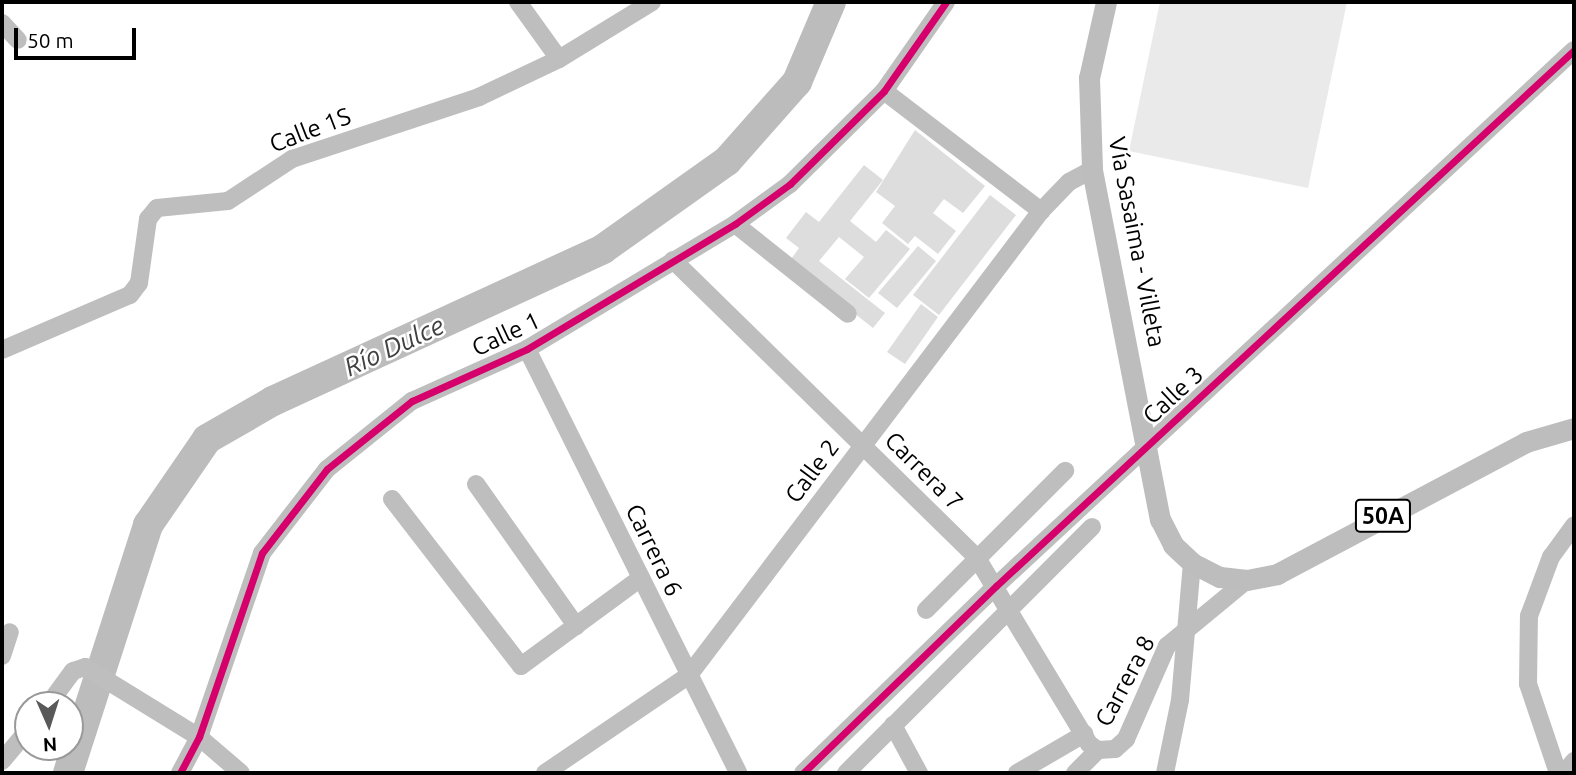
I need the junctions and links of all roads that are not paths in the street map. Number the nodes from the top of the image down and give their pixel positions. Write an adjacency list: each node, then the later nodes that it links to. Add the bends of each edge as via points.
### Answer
1 (518, 2): 8 (street)
2 (652, 2): 8 (street, Calle 1S)
3 (946, 2): 9 (street, Calle 1)
4 (1106, 2): 10 (main road, Vía Sasaima - Villeta / 50A, via 1089,78)
5 (2, 23): 6 (street)
6 (18, 40)
7 (1574, 50): 28 (street, Calle 3)
8 (559, 59): 16 (street, Calle 1S, via 479,97 292,159 228,201 157,208 148,219 139,283 130,295)
9 (884, 91): 11 (street); 12 (street, Calle 1, via 790,184)
10 (1093, 170): 11 (street, Calle 2, via 1069,182); 25 (main road, Vía Sasaima - Villeta / 50A, via 1160,519 1173,545)
11 (1041, 211): 18 (street, Calle 2)
12 (735, 223): 13 (street, Calle 1); 14 (street)
13 (673, 260): 15 (street, Calle 1); 18 (street, Carrera 7)
14 (848, 314)
15 (527, 349): 26 (street, Carrera 6); 39 (street, Calle 1, via 412,401 327,469 291,511 262,554)
16 (2, 350)
17 (1574, 428): 27 (main road, Vía Sasaima - Villeta / 50A, via 1526,442 1277,574)
18 (863, 445): 24 (street, Carrera 7); 35 (street, Calle 2)
19 (1065, 471): 24 (street)
20 (476, 484): 31 (street)
21 (392, 499): 31 (street, via 521,666)
22 (1574, 525): 54 (street, via 1551,557 1529,616 1528,684)
23 (1092, 527): 29 (street)
24 (977, 558): 28 (street, Carrera 7); 30 (street)
25 (1192, 563): 27 (main road, Vía Sasaima - Villeta / 50A, via 1220,577); 33 (street)
26 (641, 578): 31 (street); 35 (street, Carrera 6)
27 (1247, 580): 33 (street)
28 (996, 586): 29 (street, Carrera 7); 48 (street, Calle 3)
29 (1010, 607): 37 (street); 38 (street, Carrera 7)
30 (926, 610)
31 (576, 626)
32 (10, 632): 34 (street)
33 (1185, 633): 41 (street, Carrera 8, via 1158,660 1126,738 1115,749); 53 (street, via 1180,700)
34 (2, 656)
35 (689, 675): 46 (street, Calle 2); 47 (street, Carrera 6)
36 (58, 691): 39 (street, via 73,671 85,667)
37 (893, 725): 49 (street); 50 (street)
38 (1084, 734): 41 (street, Carrera 7); 51 (street)
39 (200, 737): 44 (street, Calle 1); 45 (street)
40 (14, 747): 42 (street)
41 (1098, 750): 52 (street, Carrera 8)
42 (2, 761)
43 (1574, 761): 55 (street)
44 (180, 773)
45 (241, 773)
46 (545, 773)
47 (738, 773)
48 (803, 773)
49 (846, 773)
50 (919, 773)
51 (1017, 773)
52 (1075, 773)
53 (1165, 773)
54 (1558, 773)
55 (1564, 773)

